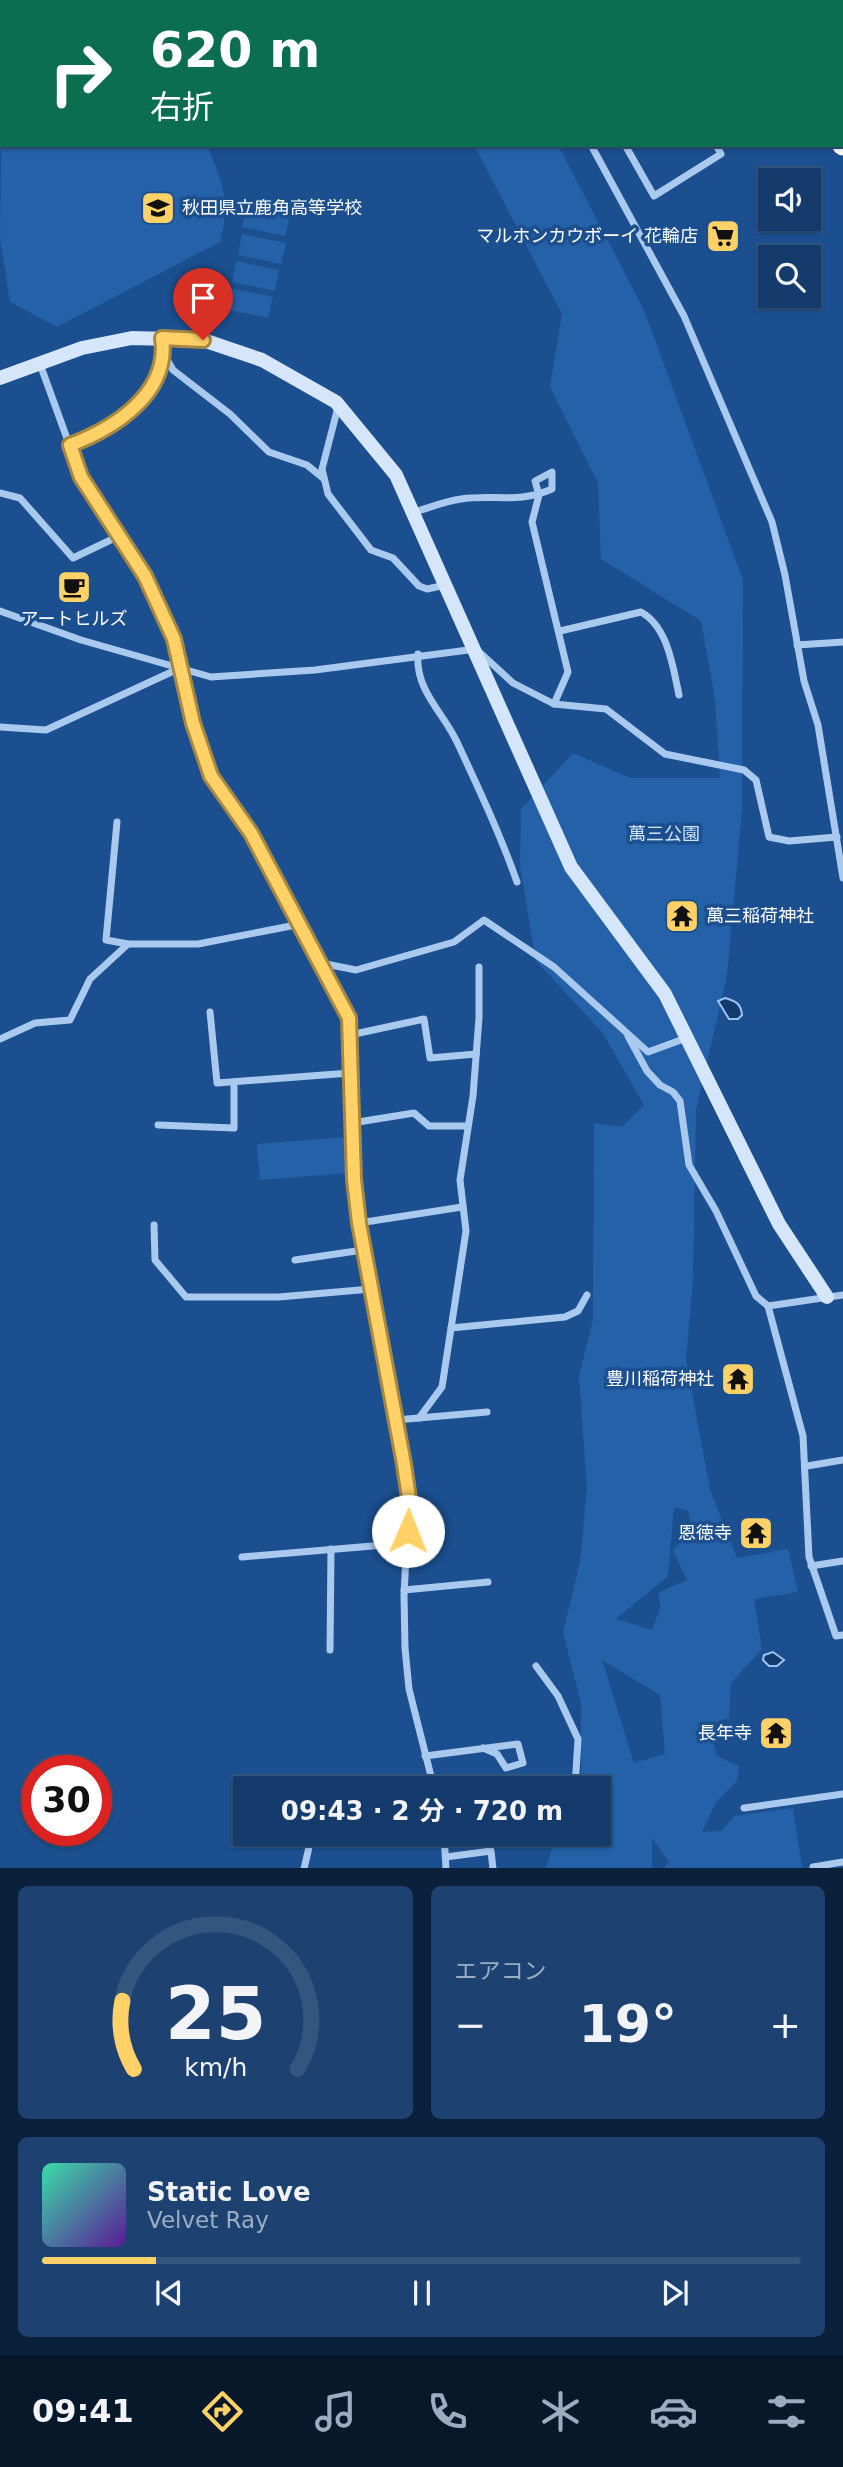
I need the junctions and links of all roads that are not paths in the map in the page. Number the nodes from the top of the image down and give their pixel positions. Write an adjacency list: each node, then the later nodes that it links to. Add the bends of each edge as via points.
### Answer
1 (592, 147): 18 (street, via 684,316 772,523)
2 (626, 147): 3 (street, via 654,196 722,154)
3 (717, 147)
4 (162, 338): 5 (street); 6 (street, via 132,338 82,348); 8 (street, via 203,340 262,360)
5 (164, 356): 9 (street, via 139,404 97,435); 10 (street, via 173,370 230,414 269,452 307,465)
6 (40, 363): 7 (street); 9 (street)
7 (0, 378)
8 (338, 404): 10 (street); 12 (street, via 396,475)
9 (70, 445): 13 (street, via 81,477)
10 (323, 478): 14 (street, via 328,495 371,550 393,558 419,586 427,589)
11 (0, 493): 13 (street, via 20,498 73,558)
12 (414, 512): 14 (street); 16 (street, via 461,499 510,500 539,495 532,522)
13 (119, 536): 21 (street, via 145,576 174,639)
14 (447, 584): 19 (street)
15 (0, 611): 21 (street)
16 (560, 631): 22 (street, via 641,612 653,618 670,655); 23 (street, via 568,672)
17 (843, 642): 18 (street)
18 (797, 645): 25 (street)
19 (476, 649): 20 (street); 23 (street, via 513,684); 37 (street, via 570,867 665,994)
20 (418, 654): 21 (street, via 267,675 211,677); 29 (street, via 426,692 455,737)
21 (179, 669): 24 (street, via 46,730); 30 (street, via 211,776 251,833)
22 (679, 695)
23 (554, 704): 27 (street, via 606,709 665,754 744,771 756,780 769,837 789,841)
24 (0, 727)
25 (839, 821): 27 (street)
26 (117, 822): 31 (street, via 106,940)
27 (837, 837): 28 (street)
28 (843, 878)
29 (517, 882)
30 (301, 924): 31 (street, via 198,944); 32 (street)
31 (128, 944): 38 (street, via 90,979 70,1020 34,1023)
32 (321, 964): 35 (street, via 356,970 454,942 484,920 554,967); 36 (street, via 349,1018)
33 (479, 967): 39 (street)
34 (210, 1012): 41 (street, via 217,1083)
35 (625, 1031): 37 (street, via 648,1052); 54 (street, via 647,1072 680,1101 689,1166 756,1296)
36 (350, 1035): 39 (street, via 424,1019 430,1058); 40 (street)
37 (689, 1037): 53 (street, via 779,1224)
38 (0, 1039)
39 (476, 1054): 44 (street)
40 (350, 1073): 41 (street); 42 (street)
41 (234, 1082): 43 (street, via 234,1128)
42 (352, 1123): 44 (street, via 414,1113 429,1126); 46 (street)
43 (158, 1125)
44 (467, 1126): 45 (street, via 460,1180)
45 (462, 1207): 46 (street); 55 (street, via 466,1231)
46 (359, 1223): 48 (street)
47 (154, 1225): 50 (street, via 155,1260 186,1297 279,1297)
48 (363, 1250): 49 (street); 50 (street)
49 (295, 1260)
50 (371, 1289): 58 (street)
51 (843, 1295): 53 (street)
52 (587, 1296): 55 (street, via 578,1311 565,1317)
53 (827, 1297): 54 (street)
54 (768, 1306): 60 (street)
55 (451, 1328): 57 (street, via 442,1387)
56 (487, 1412): 57 (street)
57 (419, 1418): 58 (street)
58 (396, 1420): 61 (street, via 409,1498)
59 (843, 1460): 60 (street)
60 (807, 1466): 65 (street)
61 (408, 1543): 62 (street); 67 (street)
62 (331, 1549): 63 (street); 69 (street)
63 (242, 1557)
64 (843, 1561): 65 (street)
65 (811, 1566): 68 (street, via 836,1636)
66 (488, 1582): 67 (street)
67 (404, 1590): 72 (street, via 409,1689)
68 (843, 1635)
69 (330, 1650)
70 (536, 1666): 74 (street, via 558,1696 578,1740)
71 (482, 1748): 71 (street, via 517,1744 523,1763 506,1769 497,1754); 72 (street)
72 (425, 1756): 73 (street)
73 (431, 1776)
74 (576, 1776)
75 (843, 1794): 76 (street)
76 (744, 1808)
77 (309, 1846): 82 (street)
78 (445, 1846): 79 (street)
79 (446, 1857): 83 (street); 84 (street, via 491,1851)
80 (843, 1862): 81 (street)
81 (813, 1867)
82 (304, 1868)
83 (446, 1868)
84 (493, 1868)

